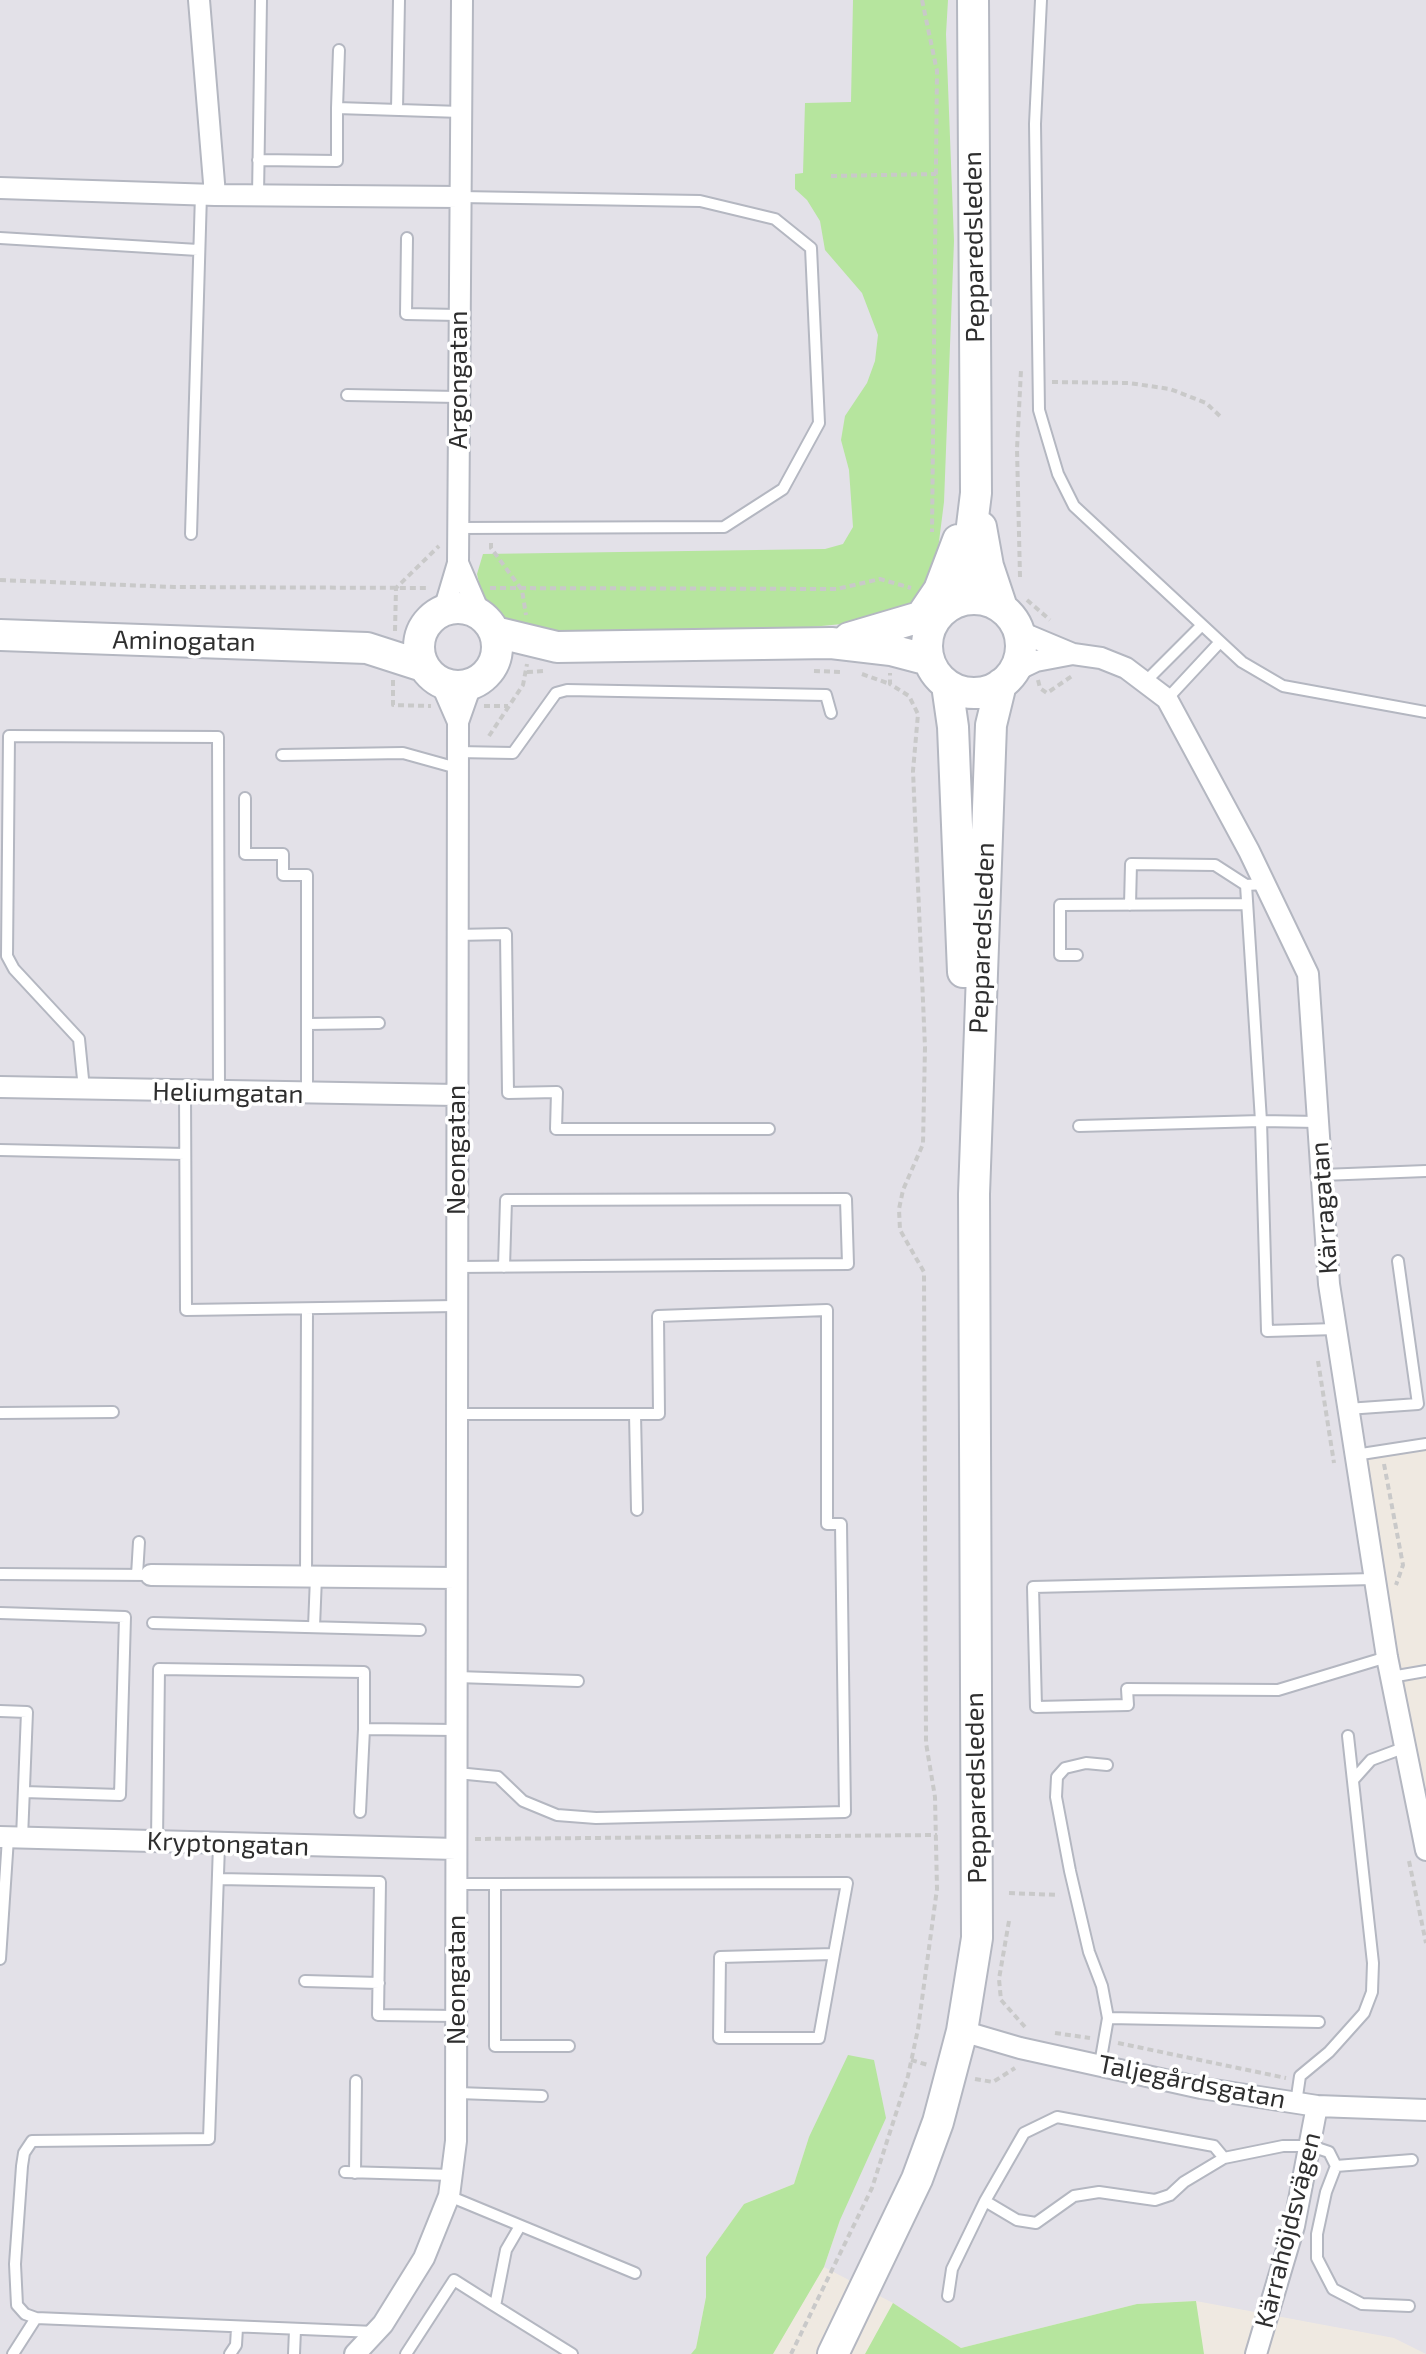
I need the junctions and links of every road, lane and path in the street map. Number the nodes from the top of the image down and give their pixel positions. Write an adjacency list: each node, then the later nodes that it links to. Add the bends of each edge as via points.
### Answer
1 (199, 0): 16 (street)
2 (261, 0): 12 (lane)
3 (399, 0): 10 (lane)
4 (462, 0): 11 (street, Argongatan)
5 (973, 0): 27 (street, Pepparedsleden)
6 (1041, 0): 38 (lane, via 1035,124 1039,410 1058,474 1074,506)
7 (923, 1): 13 (path, via 937,71)
8 (339, 50): 9 (lane)
9 (337, 108): 10 (lane); 12 (lane, via 337,161)
10 (397, 110): 11 (lane)
11 (461, 112): 18 (street, Argongatan)
12 (258, 160): 17 (lane)
13 (936, 174): 14 (path); 30 (path)
14 (831, 176)
15 (0, 188): 16 (street)
16 (208, 195): 17 (street); 21 (lane)
17 (258, 196): 18 (street)
18 (459, 197): 22 (street, Argongatan); 29 (lane, via 700,201 775,219 811,248 819,423 783,489 724,527)
19 (0, 238): 21 (lane)
20 (407, 238): 22 (lane, via 406,314)
21 (198, 250): 31 (lane)
22 (458, 315): 25 (street, Argongatan)
23 (1052, 382): 26 (path, via 1170,389 1206,403)
24 (347, 395): 25 (lane)
25 (458, 397): 28 (street, Argongatan)
26 (1221, 417)
27 (976, 493): 34 (street); 34 (street, Pepparedsleden, via 965,583); 36 (street, Pepparedsleden, via 988,566)
28 (458, 528): 29 (lane); 32 (street, Argongatan)
29 (491, 528): 33 (path, via 491,548)
30 (932, 533)
31 (191, 534)
32 (458, 563): 35 (street, Argongatan); 37 (street, Argongatan)
33 (522, 590)
34 (927, 609): 36 (street, via 980,600); 41 (street); 45 (street)
35 (435, 617): 37 (street, via 456,607); 43 (street, Aminogatan); 48 (street, via 419,644)
36 (1010, 620): 44 (street, Kärragatan); 51 (street, via 1019,659)
37 (487, 623): 42 (street); 50 (street, via 497,657)
38 (1202, 625): 40 (lane); 53 (lane)
39 (0, 635): 43 (street, Aminogatan)
40 (1220, 642): 55 (lane); 56 (lane, via 1283,686)
41 (831, 643): 42 (street); 45 (street); 46 (street)
42 (557, 647): 50 (street)
43 (367, 648): 48 (street, Aminogatan)
44 (1073, 654): 51 (street, Kärragatan, via 1036,661); 53 (street, Kärragatan, via 1101,658)
45 (929, 660): 54 (street)
46 (891, 668): 54 (street); 129 (path, via 890,684 909,696 918,714 913,771 925,1047 923,1144 899,1209 900,1230 924,1272 926,1743)
47 (527, 672): 60 (path)
48 (432, 674): 50 (street); 58 (street, Neongatan)
49 (1073, 676): 52 (path)
50 (482, 677): 58 (street, Neongatan)
51 (1007, 678): 54 (street, via 974,693); 85 (street, Pepparedsleden, via 991,725)
52 (1085, 678)
53 (1146, 681): 55 (street, Kärragatan)
54 (947, 693): 85 (street, Pepparedsleden, via 953,727)
55 (1167, 699): 64 (street, Kärragatan)
56 (1426, 712)
57 (831, 713): 60 (lane, via 826,695 567,690 556,693 513,753)
58 (458, 722): 62 (street, Neongatan)
59 (5, 736): 72 (lane, via 7,956 79,1039); 74 (lane, via 218,737)
60 (479, 752): 62 (lane)
61 (282, 755): 62 (lane, via 403,753)
62 (457, 760): 67 (street, Neongatan)
63 (245, 798): 70 (lane, via 245,854 283,854 283,875 307,875)
64 (1256, 884): 65 (lane); 66 (lane, via 1215,865 1131,864); 78 (street, Kärragatan, via 1308,974)
65 (1247, 904): 66 (lane); 77 (lane)
66 (1130, 905): 68 (lane, via 1060,905 1060,955)
67 (456, 935): 76 (street, Neongatan); 80 (lane, via 506,934 508,1093 557,1092 556,1129)
68 (1077, 955)
69 (379, 1023): 70 (lane)
70 (307, 1024): 75 (lane)
71 (0, 1087): 72 (street, Heliumgatan)
72 (84, 1090): 73 (street, Heliumgatan)
73 (185, 1092): 74 (street, Heliumgatan); 82 (lane)
74 (219, 1093): 75 (street, Heliumgatan)
75 (307, 1094): 76 (street, Heliumgatan)
76 (456, 1095): 87 (street, Neongatan)
77 (1261, 1121): 78 (lane); 79 (lane); 92 (lane, via 1267,1331)
78 (1318, 1122): 84 (street, Kärragatan)
79 (1079, 1126)
80 (769, 1129)
81 (0, 1150): 82 (lane)
82 (185, 1154): 90 (lane, via 186,1310)
83 (1426, 1171): 84 (lane)
84 (1322, 1175): 91 (street, Kärragatan)
85 (974, 1194): 150 (street, Pepparedsleden, via 977,1938)
86 (1398, 1261): 93 (lane)
87 (456, 1267): 88 (lane); 89 (street, Neongatan)
88 (504, 1267): 88 (lane, via 848,1264 846,1199 506,1200)
89 (456, 1306): 90 (lane); 97 (street, Neongatan)
90 (307, 1309): 107 (lane)
91 (1336, 1329): 92 (lane); 94 (street, Kärragatan)
92 (1314, 1330): 102 (path)
93 (1422, 1404): 94 (lane)
94 (1347, 1409): 101 (street, Kärragatan)
95 (113, 1412): 96 (lane)
96 (0, 1413)
97 (455, 1414): 98 (lane); 108 (street, Neongatan)
98 (635, 1414): 103 (lane); 125 (lane, via 659,1414 658,1316 827,1310 827,1524 841,1524 845,1812 557,1815 523,1801 498,1777)
99 (1426, 1444): 100 (lane)
100 (1381, 1451): 101 (lane); 110 (path, via 1403,1565)
101 (1355, 1455): 109 (street, Kärragatan)
102 (1337, 1476)
103 (637, 1510)
104 (139, 1542): 106 (lane)
105 (0, 1574): 106 (lane)
106 (144, 1575): 107 (street)
107 (311, 1577): 108 (street); 113 (lane)
108 (456, 1578): 117 (street, Neongatan)
109 (1374, 1579): 115 (street, Kärragatan); 115 (lane, via 1033,1587 1036,1707 1128,1705 1127,1689 1278,1690)
110 (1397, 1596)
111 (0, 1613): 127 (lane, via 125,1617 120,1795)
112 (153, 1623): 113 (lane)
113 (314, 1627): 114 (lane)
114 (420, 1630)
115 (1389, 1667): 116 (lane); 123 (street, Kärragatan)
116 (1426, 1671)
117 (457, 1677): 118 (lane); 121 (street, Neongatan)
118 (578, 1681)
119 (0, 1711): 127 (lane, via 27,1712)
120 (364, 1729): 121 (lane); 128 (lane); 131 (lane, via 364,1672 159,1669)
121 (456, 1730): 125 (street, Neongatan)
122 (1348, 1736): 126 (lane)
123 (1406, 1747): 126 (lane, via 1371,1760); 134 (street, Kärragatan)
124 (1107, 1765): 139 (lane, via 1065,1768 1057,1777 1056,1797)
125 (457, 1773): 132 (street, Neongatan)
126 (1354, 1779): 156 (lane, via 1372,1992 1364,2013 1300,2076)
127 (24, 1792): 130 (lane)
128 (360, 1812)
129 (937, 1835): 132 (path); 180 (path, via 937,1889 908,2076 872,2188)
130 (10, 1838): 131 (street, Kryptongatan); 143 (lane)
131 (157, 1842): 133 (street, Kryptongatan)
132 (456, 1844): 133 (street, Kryptongatan); 136 (street, Neongatan)
133 (219, 1845): 135 (lane)
134 (1416, 1849): 141 (path)
135 (218, 1879): 145 (lane, via 380,1882); 170 (lane, via 209,2139 32,2141 22,2166 15,2264 17,2305)
136 (456, 1884): 137 (lane); 146 (street, Neongatan)
137 (495, 1884): 142 (lane, via 847,1883); 151 (lane, via 495,2046)
138 (1009, 1893): 139 (path)
139 (1076, 1895): 147 (lane)
140 (1009, 1921): 149 (path, via 999,1979 1001,2000)
141 (1426, 1943)
142 (834, 1954): 142 (lane, via 819,2038 719,2038 720,1957)
143 (0, 1959)
144 (305, 1981): 145 (lane)
145 (379, 1983): 146 (lane, via 378,2015)
146 (456, 2016): 154 (street, Neongatan)
147 (1108, 2018): 148 (lane); 152 (lane)
148 (1319, 2022)
149 (1025, 2027)
150 (962, 2031): 152 (street, Taljegårdsgatan); 181 (street, Pepparedsleden, via 917,2179)
151 (569, 2046)
152 (1100, 2064): 156 (street, Taljegårdsgatan, via 1201,2088)
153 (356, 2081): 162 (lane, via 350,2173)
154 (458, 2093): 155 (lane); 162 (street, Neongatan)
155 (542, 2096)
156 (1306, 2104): 157 (street, Taljegårdsgatan); 158 (street, Kärrahöjdsvägen)
157 (1426, 2110)
158 (1311, 2146): 159 (lane); 161 (lane, via 1329,2152); 182 (street, Kärrahöjdsvägen, via 1294,2226)
159 (1224, 2158): 164 (lane, via 1170,2195 1155,2200 1099,2192 1074,2196 1036,2223 1017,2220); 164 (lane, via 1214,2146 1057,2117 1024,2133)
160 (1412, 2160): 161 (lane)
161 (1336, 2166): 169 (lane, via 1317,2234 1322,2270 1333,2289 1362,2304)
162 (452, 2175): 163 (street, Neongatan)
163 (449, 2196): 165 (lane); 173 (street, Neongatan, via 424,2258)
164 (985, 2201): 167 (lane, via 952,2269)
165 (520, 2226): 166 (lane); 168 (lane, via 506,2250)
166 (635, 2273)
167 (948, 2296)
168 (495, 2306): 178 (lane, via 454,2280); 179 (lane)
169 (1409, 2306)
170 (36, 2318): 171 (lane); 174 (lane)
171 (237, 2328): 172 (lane); 175 (lane)
172 (295, 2330): 173 (lane); 176 (lane)
173 (377, 2332): 177 (street, Neongatan)
174 (13, 2354)
175 (230, 2354)
176 (294, 2354)
177 (355, 2354)
178 (406, 2354)
179 (572, 2354)
180 (791, 2354)
181 (833, 2354)
182 (1256, 2354)

